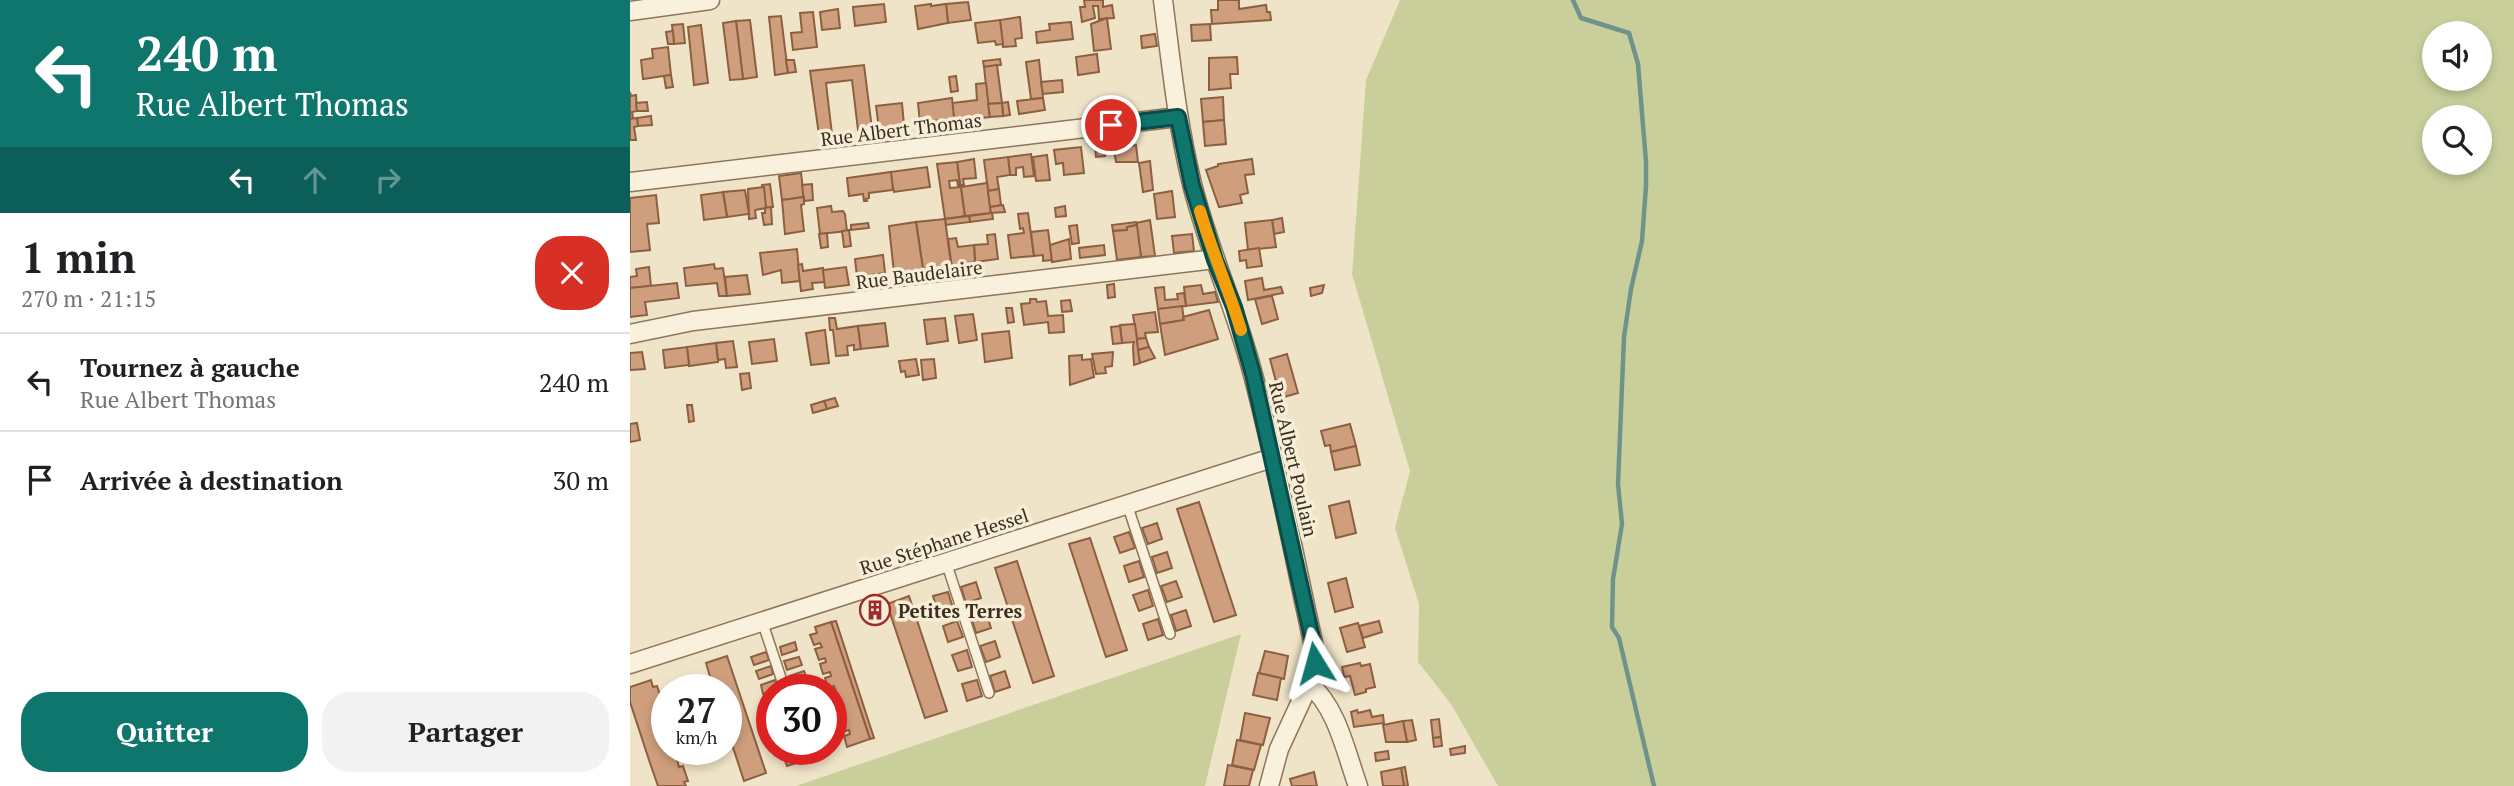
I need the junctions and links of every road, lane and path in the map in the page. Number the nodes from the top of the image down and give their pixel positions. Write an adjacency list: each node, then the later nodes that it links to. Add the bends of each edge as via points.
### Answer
1 (710, 0): 3 (street)
2 (1163, 0): 4 (street, Rue Albert Poulain)
3 (630, 11)
4 (1178, 117): 5 (street, Rue Albert Thomas); 6 (street, Rue Albert Poulain)
5 (630, 182)
6 (1215, 260): 7 (street, Rue Baudelaire, via 693,321); 8 (street, Rue Albert Poulain, via 1234,307)
7 (630, 334)
8 (1272, 458): 9 (street, Rue Stéphane Hessel); 15 (street, Rue Albert Poulain, via 1313,642 1315,663)
9 (1126, 504): 10 (street, Rue Stéphane Hessel); 12 (lane)
10 (946, 562): 11 (street, Rue Stéphane Hessel); 16 (lane)
11 (762, 621): 13 (street, Rue Stéphane Hessel); 14 (lane)
12 (1170, 634)
13 (630, 664)
14 (780, 674)
15 (1309, 684): 17 (street, Rue Albert Poulain, via 1279,749); 18 (street, via 1321,694)
16 (989, 693)
17 (1269, 786)
18 (1358, 786)

